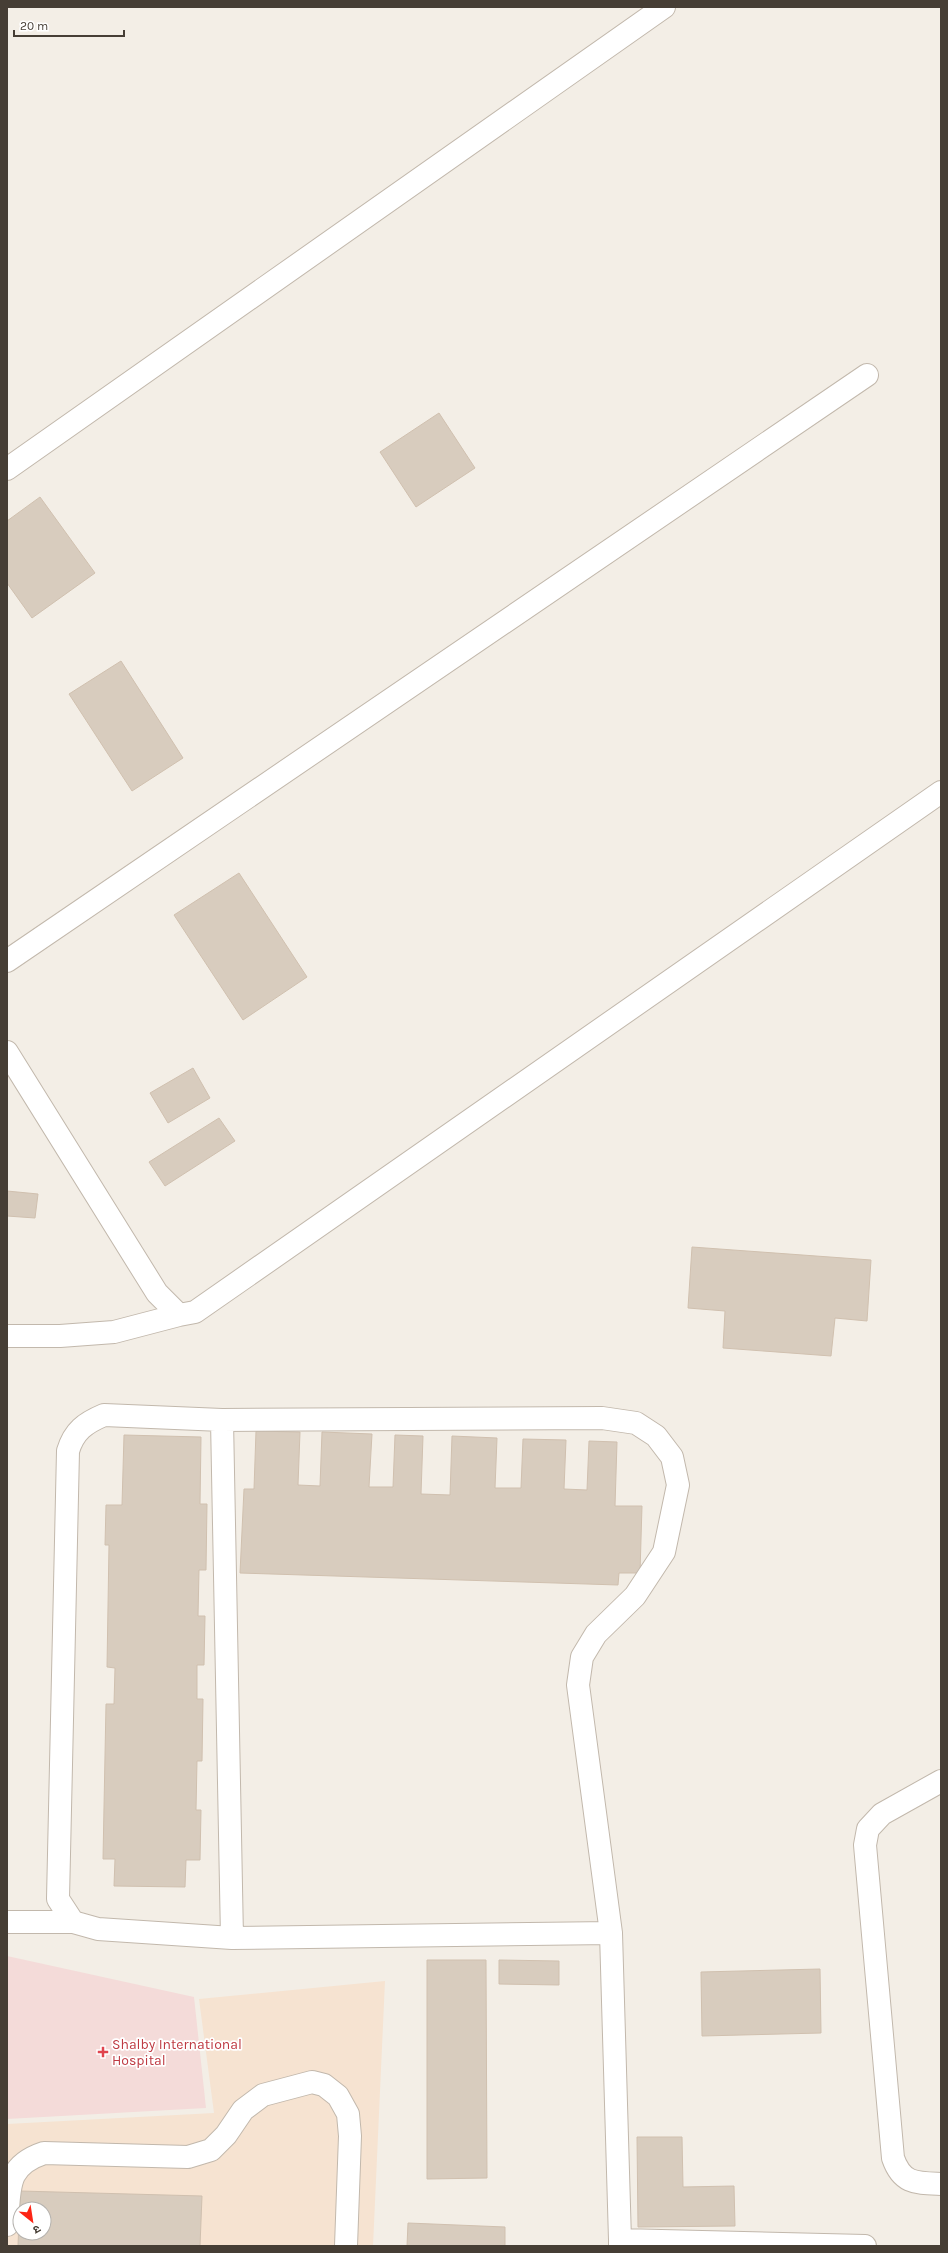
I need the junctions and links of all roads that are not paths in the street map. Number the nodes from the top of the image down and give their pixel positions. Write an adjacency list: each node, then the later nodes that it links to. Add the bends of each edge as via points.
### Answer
1 (664, 7): 3 (street)
2 (867, 375): 5 (street)
3 (7, 469)
4 (941, 792): 7 (street, via 215,1300 195,1312)
5 (7, 961)
6 (7, 1052): 7 (street, via 157,1293)
7 (179, 1315): 8 (street, via 114,1332)
8 (7, 1336)
9 (222, 1420): 12 (street, via 104,1415 87,1422 72,1437 68,1451 58,1899); 13 (street, via 602,1418 636,1423 656,1436 672,1457 678,1485 664,1552 635,1596 596,1634 582,1657 578,1684); 14 (street)
10 (941, 1781): 15 (street, via 882,1814 868,1829 865,1845 893,2158 898,2172 909,2180)
11 (7, 1922): 12 (street)
12 (73, 1922): 14 (street, via 98,1929)
13 (611, 1933): 14 (street); 17 (street)
14 (232, 1938)
15 (941, 2184)
16 (7, 2225): 18 (street, via 11,2183 15,2172 27,2158 44,2153 188,2158 211,2150 226,2135 243,2110 263,2095 312,2082 324,2085 338,2096 348,2114 350,2136)
17 (620, 2243): 19 (street)
18 (346, 2246)
19 (865, 2246)

